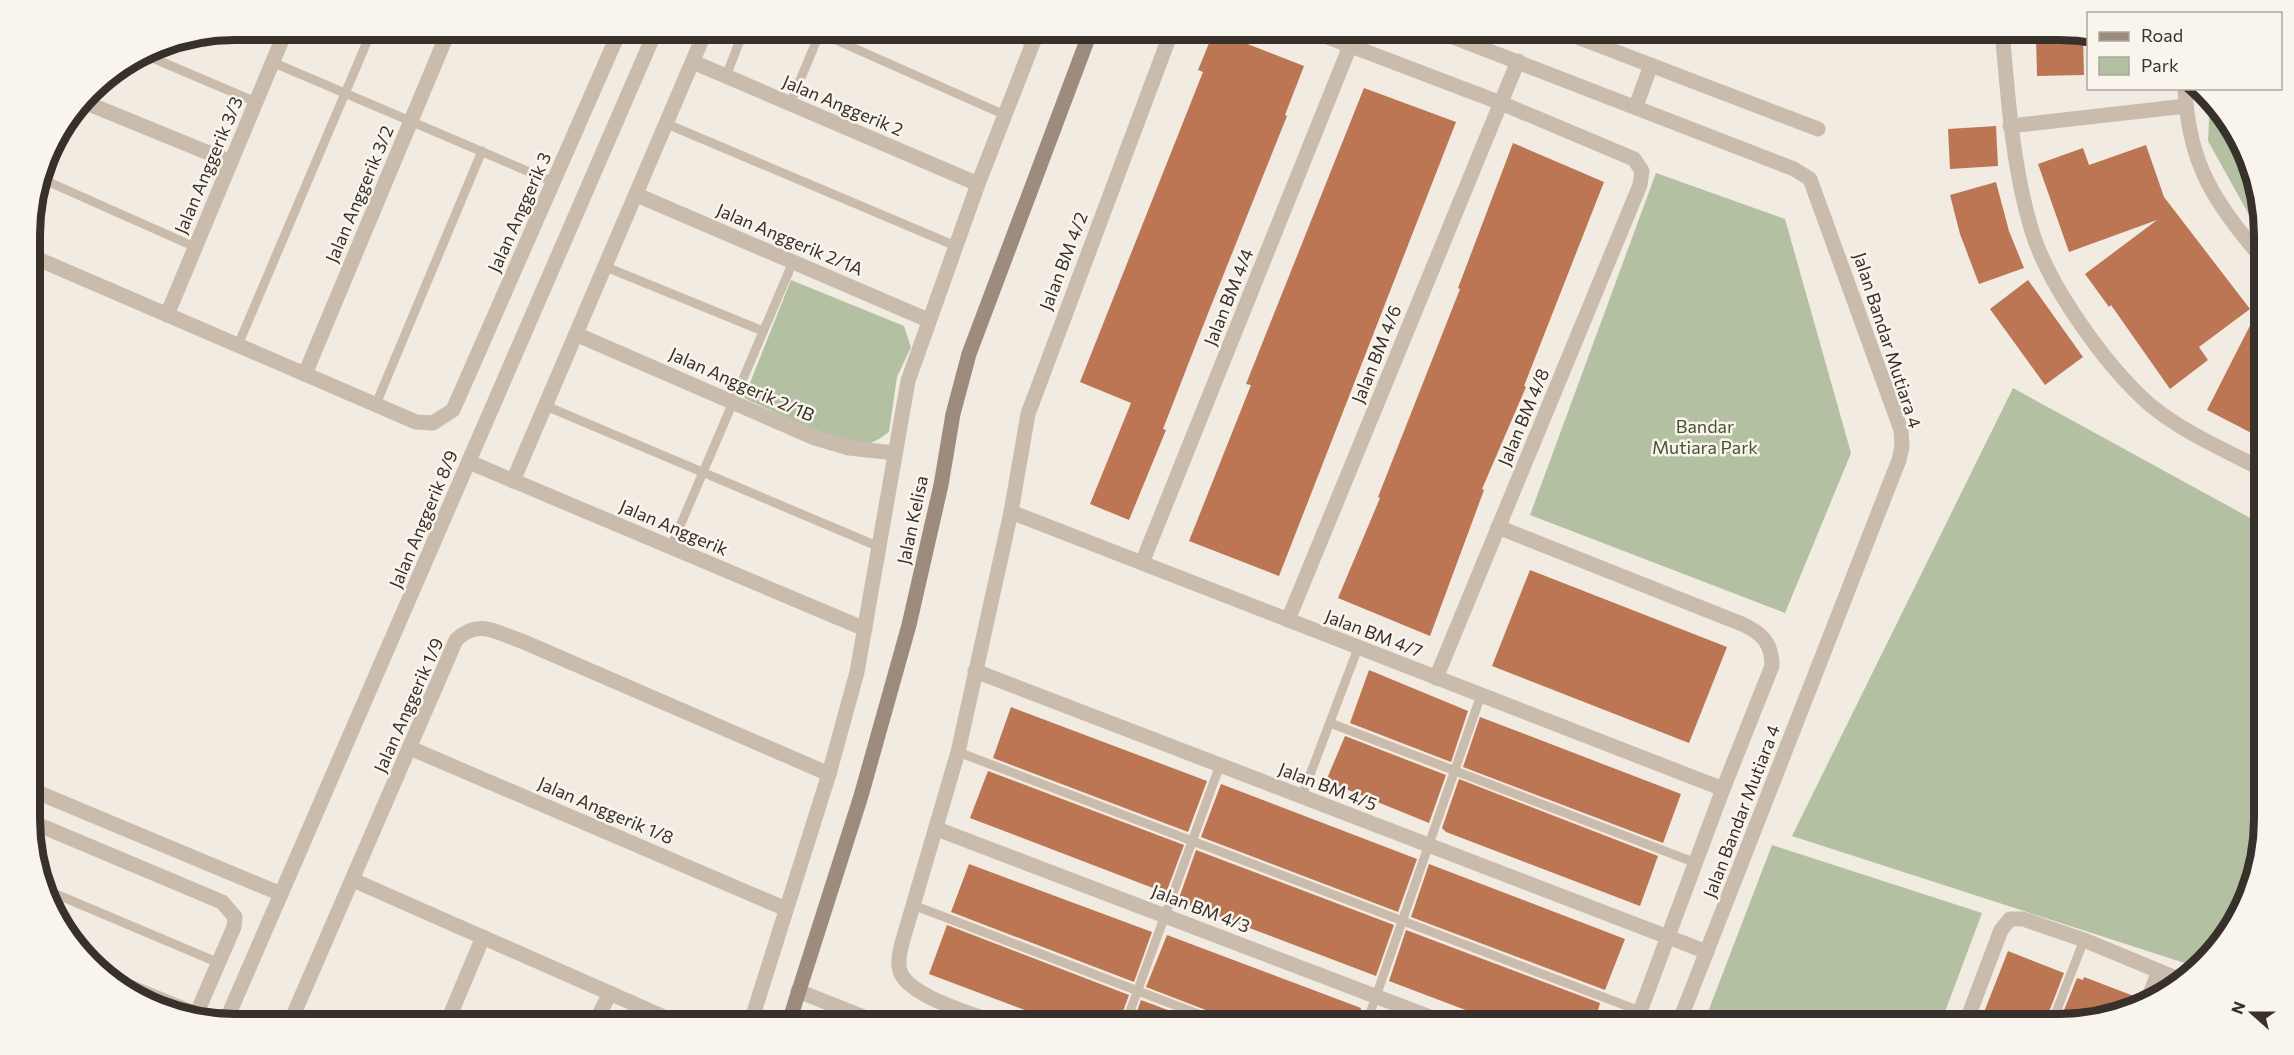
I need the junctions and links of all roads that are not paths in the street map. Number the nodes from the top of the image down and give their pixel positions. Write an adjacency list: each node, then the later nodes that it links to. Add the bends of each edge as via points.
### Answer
1 (280, 40): 19 (street, Jalan Anggerik 3/3)
2 (368, 40): 25 (lane)
3 (445, 40): 33 (street, Jalan Anggerik 3/2)
4 (616, 40): 40 (street, Jalan Anggerik 3)
5 (652, 40): 59 (street, Jalan Anggerik 8/9)
6 (702, 40): 20 (street)
7 (740, 40): 23 (lane)
8 (817, 40): 28 (lane)
9 (838, 40): 32 (lane)
10 (1034, 40): 32 (street)
11 (1087, 40): 103 (main road, Jalan Kelisa, via 969,354 952,414 909,625 861,796)
12 (1168, 40): 63 (street, Jalan BM 4/2, via 1041,374 1023,432)
13 (1335, 40): 17 (street)
14 (1461, 40): 21 (street, Jalan Bandar Mutiara 4)
15 (1585, 40): 22 (street)
16 (2003, 40): 35 (street)
17 (1350, 46): 27 (street); 67 (street, Jalan BM 4/4)
18 (154, 59): 26 (lane)
19 (272, 62): 25 (lane); 26 (street, Jalan Anggerik 3/3)
20 (693, 62): 23 (street, Jalan Anggerik 2); 34 (street)
21 (1518, 62): 27 (street, Jalan BM 4/6); 30 (street, Jalan Bandar Mutiara 4)
22 (1651, 65): 30 (street); 36 (street)
23 (726, 76): 28 (street, Jalan Anggerik 2)
24 (2185, 90): 31 (street)
25 (345, 93): 33 (lane); 53 (lane)
26 (256, 102): 38 (street, Jalan Anggerik 3/3)
27 (1501, 103): 64 (street, Jalan BM 4/8, via 1634,159 1642,171 1640,185); 68 (street, Jalan BM 4/6)
28 (790, 104): 41 (street, Jalan Anggerik 2)
29 (91, 105): 38 (street)
30 (1636, 106): 98 (street, Jalan Bandar Mutiara 4, via 1794,169 1810,179 1900,430 1902,447)
31 (2186, 106): 35 (street); 45 (street, via 2197,160 2214,198)
32 (1005, 115): 41 (street)
33 (411, 121): 37 (lane); 54 (street, Jalan Anggerik 3/2)
34 (667, 124): 42 (street); 44 (lane)
35 (2010, 126): 60 (street, via 2039,253 2081,324 2149,404 2183,428)
36 (1818, 129)
37 (482, 152): 40 (lane); 56 (lane)
38 (231, 162): 43 (street, Jalan Anggerik 3/3)
39 (48, 182): 43 (lane)
40 (553, 182): 56 (street, Jalan Anggerik 3, via 453,410 439,421 427,424)
41 (978, 184): 44 (street)
42 (637, 195): 47 (street, Jalan Anggerik 2/1A); 48 (street)
43 (195, 247): 49 (street, Jalan Anggerik 3/3)
44 (958, 247): 50 (street)
45 (2254, 248)
46 (41, 260): 49 (street)
47 (793, 262): 50 (street, Jalan Anggerik 2/1A); 51 (lane)
48 (606, 267): 51 (lane); 52 (street)
49 (167, 315): 53 (street)
50 (928, 320): 58 (street, via 908,381)
51 (764, 331): 55 (lane)
52 (578, 334): 55 (street, Jalan Anggerik 2/1B); 57 (street)
53 (238, 345): 54 (street)
54 (305, 374): 56 (street)
55 (734, 401): 58 (street, Jalan Anggerik 2/1B, via 814,438 849,448); 61 (lane)
56 (376, 404)
57 (546, 406): 61 (lane); 62 (street)
58 (895, 453): 65 (street)
59 (469, 462): 62 (street, Jalan Anggerik); 90 (street, Jalan Anggerik 8/9)
60 (2254, 465)
61 (704, 473): 65 (lane); 66 (lane)
62 (513, 481): 66 (street, Jalan Anggerik)
63 (1011, 512): 67 (street, Jalan BM 4/7); 71 (street, Jalan BM 4/2)
64 (1498, 527): 72 (street, Jalan BM 4/8); 80 (street, via 1742,624 1767,641 1772,666)
65 (878, 546): 69 (street)
66 (671, 547): 69 (street, Jalan Anggerik)
67 (1142, 563): 68 (street, Jalan BM 4/7)
68 (1288, 620): 70 (street, Jalan BM 4/7)
69 (865, 629): 79 (street)
70 (1358, 648): 72 (street, Jalan BM 4/7); 74 (lane)
71 (975, 671): 76 (street, Jalan BM 4/2); 77 (street, Jalan BM 4/5)
72 (1436, 678): 73 (street, Jalan BM 4/7)
73 (1481, 695): 78 (lane); 80 (street, Jalan BM 4/7)
74 (1330, 723): 78 (lane); 82 (lane)
75 (410, 748): 79 (street, Jalan Anggerik 1/9, via 456,640 466,631 483,628 524,642); 88 (street, Jalan Anggerik 1/9); 92 (street, Jalan Anggerik 1/8)
76 (958, 752): 84 (street, Jalan BM 4/2); 85 (lane)
77 (1220, 765): 82 (street, Jalan BM 4/5); 85 (lane)
78 (1455, 770): 86 (lane); 87 (lane)
79 (829, 774): 92 (street)
80 (1723, 789): 87 (street)
81 (40, 793): 90 (street)
82 (1302, 796): 86 (street, Jalan BM 4/5)
83 (40, 826): 99 (street, via 222,902 235,916)
84 (937, 829): 91 (street, Jalan BM 4/2); 93 (street, Jalan BM 4/3)
85 (1192, 842): 93 (lane); 94 (lane)
86 (1429, 845): 94 (lane); 95 (street, Jalan BM 4/5)
87 (1696, 862): 95 (street)
88 (353, 880): 96 (street); 109 (street, Jalan Anggerik 1/9)
89 (55, 894): 99 (lane)
90 (281, 894): 108 (street, Jalan Anggerik 8/9)
91 (913, 905): 102 (lane); 116 (street, Jalan BM 4/2, via 902,943 900,972 907,984 926,996)
92 (786, 909): 113 (street)
93 (1166, 915): 102 (lane); 106 (street, Jalan BM 4/3)
94 (1402, 922): 106 (lane); 121 (lane)
95 (1668, 937): 98 (street, Jalan BM 4/5); 122 (street)
96 (483, 938): 105 (street); 110 (street)
97 (2084, 940): 100 (street); 124 (street, via 2023,919 2010,919 2001,930); 125 (lane)
98 (1707, 952): 123 (street, Jalan Bandar Mutiara 4)
99 (219, 963): 107 (street)
100 (2159, 971): 101 (street); 104 (street)
101 (2173, 977)
102 (1138, 990): 117 (lane); 118 (lane)
103 (798, 991): 114 (main road, Jalan Kelisa); 115 (street)
104 (2151, 991)
105 (610, 993): 111 (street); 112 (street)
106 (1376, 996): 119 (lane); 120 (street, Jalan BM 4/3)
107 (198, 1011)
108 (229, 1014)
109 (294, 1014)
110 (451, 1014)
111 (600, 1014)
112 (657, 1014)
113 (753, 1014)
114 (791, 1014)
115 (856, 1014)
116 (973, 1014)
117 (1129, 1014)
118 (1199, 1014)
119 (1370, 1014)
120 (1422, 1014)
121 (1628, 1014)
122 (1639, 1014)
123 (1682, 1014)
124 (1969, 1014)
125 (2055, 1014)

